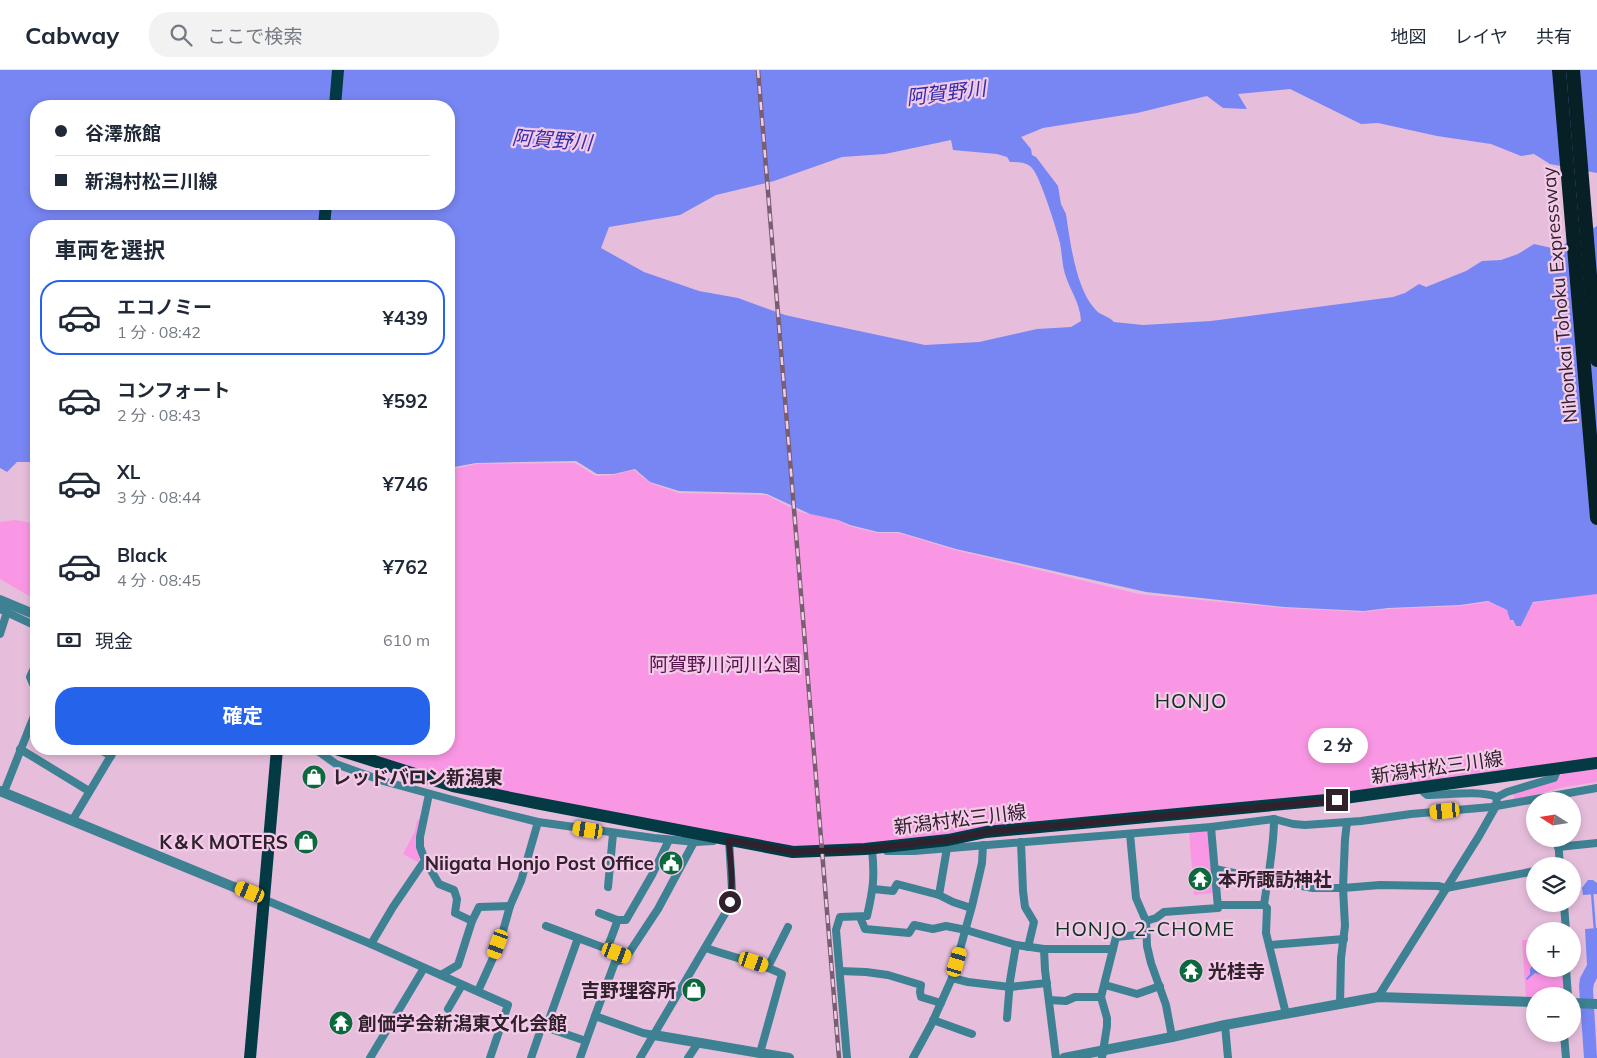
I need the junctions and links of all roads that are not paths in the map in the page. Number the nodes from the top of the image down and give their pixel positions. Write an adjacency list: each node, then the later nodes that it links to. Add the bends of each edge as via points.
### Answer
1 (338, 70): 4 (main road)
2 (1559, 70): 6 (highway, Nihonkai Tohoku Expressway)
3 (1572, 70): 5 (highway, Nihonkai Tohoku Expressway)
4 (336, 100)
5 (1597, 360)
6 (1597, 518)
7 (0, 600): 9 (street)
8 (4, 611): 10 (street); 11 (street)
9 (30, 612)
10 (30, 623)
11 (0, 634)
12 (30, 725): 13 (street)
13 (20, 749): 22 (street); 23 (street)
14 (111, 755): 23 (street)
15 (276, 755): 54 (main road)
16 (323, 755): 25 (street, via 336,764)
17 (355, 755): 37 (main road, 新潟村松三川線, via 453,786)
18 (1597, 763): 19 (main road, 新潟村松三川線)
19 (1558, 769): 20 (main road, 新潟村松三川線); 26 (street, via 1554,778)
20 (1419, 788): 26 (street, via 1427,795); 44 (main road, 新潟村松三川線, via 1337,800 986,832)
21 (1597, 788): 24 (street)
22 (2, 791): 30 (street)
23 (89, 791): 30 (street)
24 (1581, 792)
25 (429, 794): 31 (street); 45 (street, via 420,837)
26 (1497, 797): 28 (street)
27 (1526, 802): 28 (street)
28 (1496, 806): 32 (street); 51 (street)
29 (1274, 819): 32 (street, via 1305,825); 33 (street); 48 (street)
30 (72, 821): 54 (street)
31 (538, 822): 34 (street); 57 (street, via 521,881)
32 (1347, 822): 50 (street)
33 (1211, 827): 35 (street); 46 (street)
34 (613, 834): 36 (street); 49 (street)
35 (1130, 834): 39 (street); 63 (street, via 1136,898)
36 (669, 840): 38 (street); 61 (street, via 626,920)
37 (729, 840): 38 (street); 44 (main road, 新潟村松三川線, via 794,852); 74 (street, via 730,902)
38 (694, 842): 78 (street, via 658,909)
39 (1021, 842): 42 (street); 73 (street, via 1025,907 1034,922)
40 (1581, 843): 41 (street)
41 (1597, 843)
42 (983, 845): 43 (street); 58 (street)
43 (947, 848): 44 (street, via 898,852); 53 (street)
44 (869, 850): 52 (street, via 875,872)
45 (424, 860): 62 (street, via 439,884 454,890 457,898 455,913); 70 (street)
46 (1215, 869): 48 (street); 55 (street)
47 (1526, 874): 51 (street)
48 (1267, 880): 50 (street, via 1313,888); 56 (street)
49 (608, 887)
50 (1343, 888): 51 (street, via 1380,885); 69 (street)
51 (1446, 888): 91 (street)
52 (873, 889): 53 (street, via 892,891 897,884); 60 (street, via 867,916)
53 (939, 895): 58 (street)
54 (263, 899): 70 (street); 113 (main road)
55 (1218, 905): 56 (street); 63 (street, via 1218,908 1164,912)
56 (1264, 905): 72 (street, via 1267,908)
57 (510, 906): 62 (street, via 479,908); 89 (street)
58 (971, 908): 66 (street)
59 (599, 913): 61 (street)
60 (860, 917): 66 (street, via 864,928 892,933 909,933 914,925); 81 (street, via 840,917 836,930)
61 (617, 920): 75 (street)
62 (472, 921): 82 (street, via 458,965)
63 (1146, 921): 67 (street)
64 (546, 926): 68 (street)
65 (788, 927): 79 (street)
66 (966, 930): 71 (street); 83 (street)
67 (1146, 934): 77 (street, via 1116,937); 87 (street, via 1151,963)
68 (578, 938): 75 (street); 104 (street)
69 (1344, 939): 72 (street); 96 (street, via 1340,958)
70 (371, 944): 80 (street)
71 (1016, 945): 73 (street); 88 (street)
72 (1269, 945): 99 (street)
73 (1028, 947): 76 (street)
74 (706, 948): 79 (street); 106 (street)
75 (607, 949): 78 (street)
76 (1044, 949): 77 (street); 84 (street)
77 (1114, 949): 86 (street)
78 (626, 956): 100 (street, via 615,962)
79 (768, 967): 112 (street, via 782,974)
80 (424, 968): 82 (street); 114 (street)
81 (840, 972): 94 (street, via 888,975 921,985 922,997); 121 (street)
82 (441, 975): 85 (street)
83 (952, 978): 88 (street); 94 (street)
84 (1047, 983): 88 (street); 92 (street)
85 (462, 984): 89 (street); 98 (street)
86 (1105, 984): 87 (street, via 1137,994); 90 (street)
87 (1160, 986): 107 (street)
88 (1010, 987): 101 (street)
89 (478, 991): 115 (street, via 508,1005)
90 (1101, 997): 92 (street); 111 (street, via 1107,1018)
91 (1378, 997): 93 (street); 96 (street)
92 (1048, 1000): 123 (street)
93 (1526, 1002)
94 (941, 1003): 102 (street)
95 (1581, 1003): 97 (street)
96 (1340, 1004): 99 (street)
97 (1597, 1004)
98 (448, 1009)
99 (1286, 1014): 103 (street)
100 (595, 1016): 106 (street); 108 (street)
101 (1007, 1018)
102 (933, 1020): 105 (street); 122 (street)
103 (1225, 1025): 107 (street); 125 (street)
104 (546, 1028): 108 (street); 116 (street, via 542,1026)
105 (972, 1034)
106 (654, 1035): 110 (street); 118 (street)
107 (1172, 1037): 111 (street)
108 (586, 1041): 117 (street)
109 (1565, 1042): 126 (street)
110 (698, 1043): 112 (street); 119 (street)
111 (1104, 1054): 124 (street)
112 (757, 1055): 120 (street)
113 (251, 1057)
114 (370, 1058)
115 (490, 1058)
116 (531, 1058)
117 (580, 1058)
118 (640, 1058)
119 (688, 1058)
120 (789, 1058)
121 (847, 1058)
122 (913, 1058)
123 (1056, 1058)
124 (1064, 1058)
125 (1228, 1058)
126 (1566, 1058)

